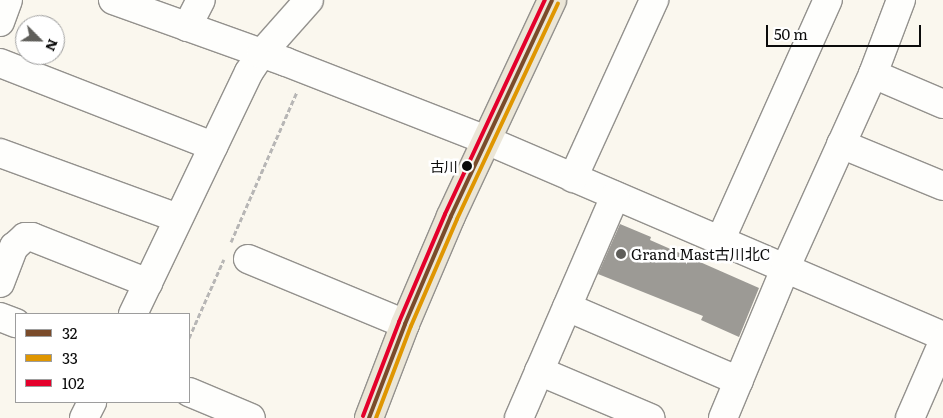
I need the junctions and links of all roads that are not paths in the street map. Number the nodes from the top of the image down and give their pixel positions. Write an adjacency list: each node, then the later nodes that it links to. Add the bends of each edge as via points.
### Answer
1 (8, 0): 9 (street)
2 (113, 0): 10 (street)
3 (201, 0): 10 (street)
4 (309, 0): 11 (street)
5 (552, 0): 15 (main road)
6 (654, 0): 19 (street)
7 (828, 0): 23 (street)
8 (901, 0): 13 (street)
9 (0, 22)
10 (187, 27): 11 (street)
11 (261, 54): 15 (street); 17 (street)
12 (0, 63): 17 (street)
13 (873, 74): 14 (street); 16 (street)
14 (943, 104)
15 (486, 140): 19 (street); 32 (main road)
16 (841, 144): 20 (street); 25 (street)
17 (212, 146): 22 (street)
18 (0, 153): 22 (street)
19 (573, 178): 21 (street)
20 (943, 186)
21 (615, 196): 23 (street); 28 (street)
22 (178, 218): 26 (street)
23 (720, 242): 25 (street)
24 (233, 255): 32 (street)
25 (785, 269): 33 (street); 36 (street)
26 (148, 282): 27 (street, via 25,237 14,247); 29 (street)
27 (0, 283)
28 (566, 307): 35 (street); 36 (street)
29 (133, 313)
30 (0, 317): 31 (street)
31 (15, 324)
32 (405, 324): 42 (main road)
33 (943, 336)
34 (943, 342): 39 (street)
35 (539, 371): 43 (street); 44 (street)
36 (739, 381): 45 (street)
37 (190, 392): 41 (street)
38 (92, 403): 40 (street)
39 (915, 417)
40 (84, 418)
41 (251, 418)
42 (370, 418)
43 (519, 418)
44 (650, 418)
45 (723, 418)

